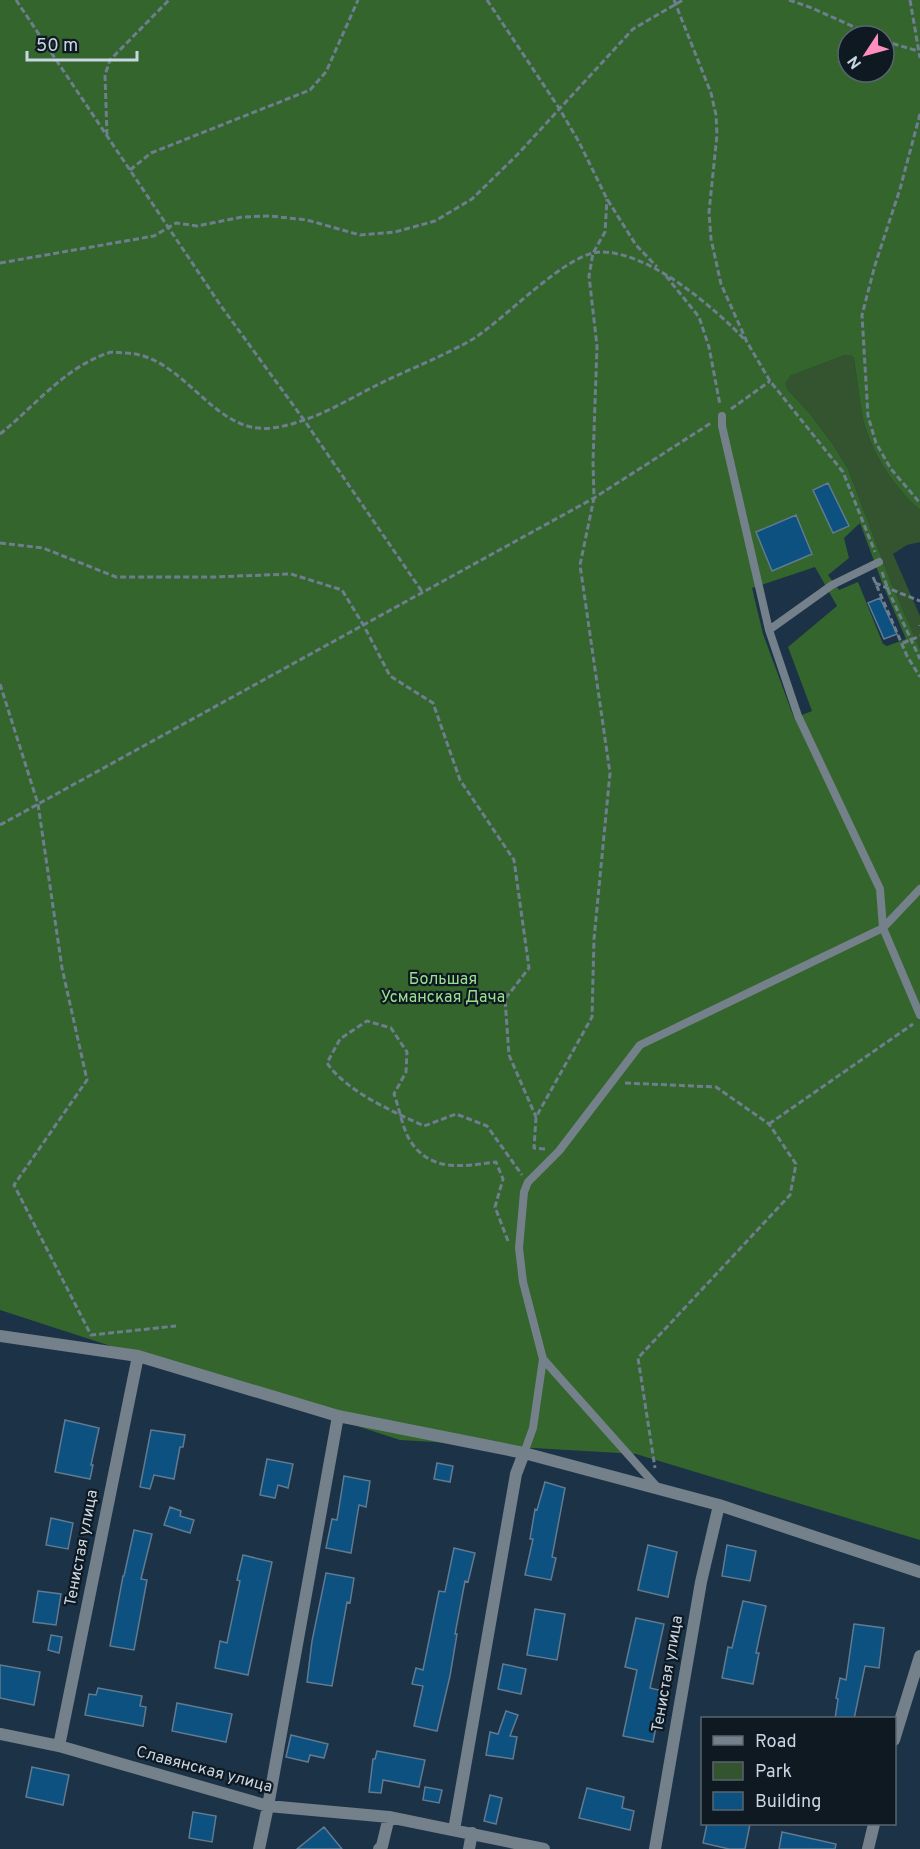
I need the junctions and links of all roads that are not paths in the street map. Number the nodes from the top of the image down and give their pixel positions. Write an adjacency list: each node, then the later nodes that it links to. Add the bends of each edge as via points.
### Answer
1 (722, 416): 3 (lane)
2 (879, 562): 3 (lane, via 832,585)
3 (769, 630): 5 (lane, via 798,716 880,889)
4 (920, 889): 5 (lane)
5 (882, 928): 6 (lane); 9 (lane, via 646,1041 559,1150 528,1182 519,1248 523,1282)
6 (920, 1017)
7 (0, 1336): 8 (street)
8 (138, 1356): 10 (street); 18 (street, Тенистая улица)
9 (543, 1359): 11 (lane, via 533,1428); 12 (lane)
10 (338, 1416): 11 (street); 19 (street)
11 (524, 1453): 12 (street); 22 (street, via 516,1474)
12 (658, 1489): 13 (street)
13 (719, 1505): 14 (street); 28 (street, Тенистая улица, via 701,1582)
14 (920, 1572)
15 (920, 1656): 17 (street)
16 (0, 1734): 18 (street, Славянская улица)
17 (896, 1734)
18 (59, 1746): 19 (street, Славянская улица)
19 (268, 1806): 20 (street, Славянская улица); 24 (street)
20 (389, 1816): 22 (street, Славянская улица); 25 (street)
21 (874, 1825): 29 (street)
22 (454, 1830): 23 (street, Славянская улица)
23 (472, 1833): 26 (street); 27 (street, Славянская улица)
24 (259, 1849)
25 (379, 1849)
26 (469, 1849)
27 (544, 1849)
28 (655, 1849)
29 (868, 1849)

